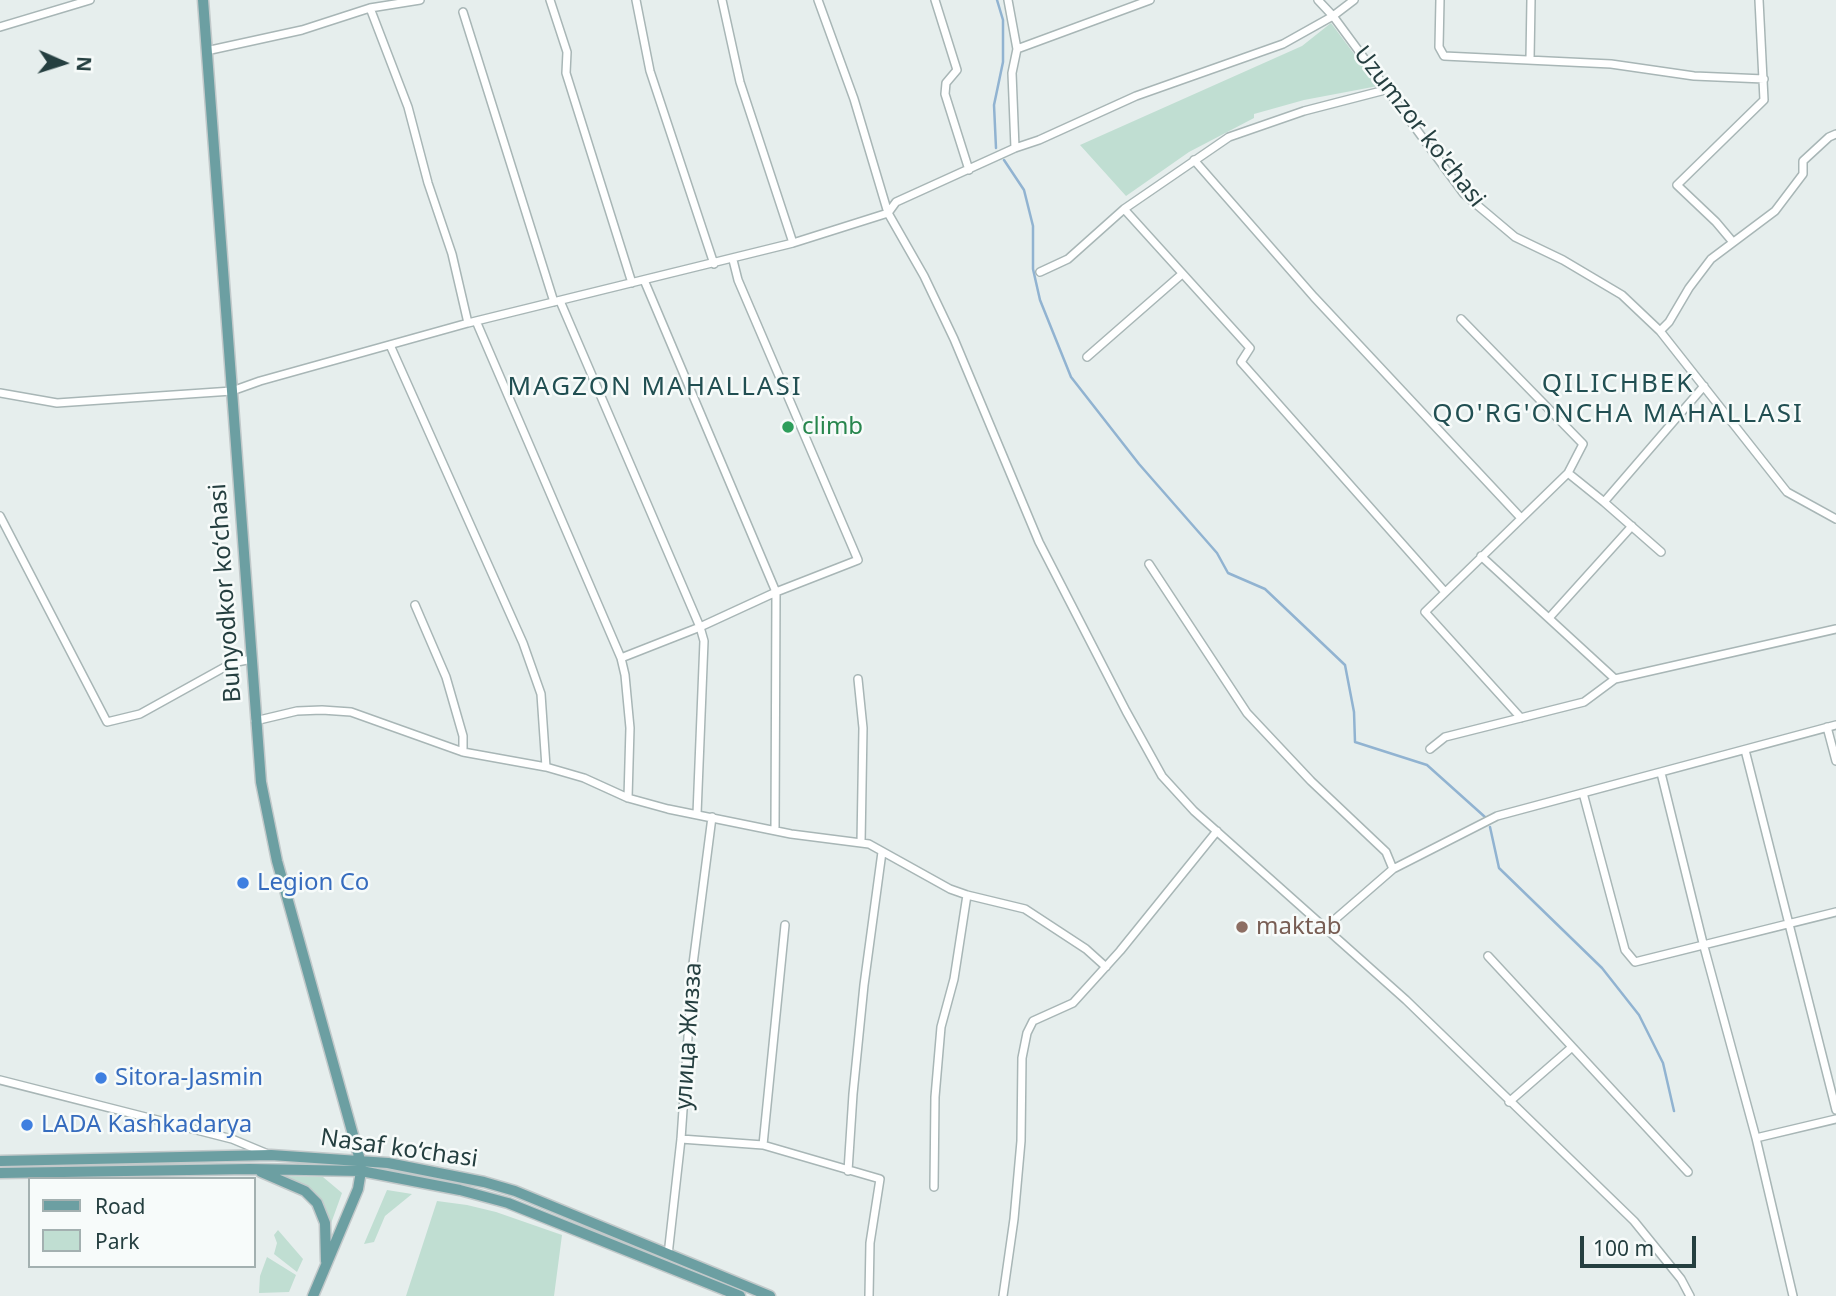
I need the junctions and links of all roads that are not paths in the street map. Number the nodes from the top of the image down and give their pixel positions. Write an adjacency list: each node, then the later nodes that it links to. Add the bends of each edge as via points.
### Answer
1 (90, 0): 19 (street)
2 (203, 0): 21 (main road, Bunyodkor koʻchasi)
3 (420, 0): 16 (street)
4 (550, 0): 38 (street, via 568,52 566,73)
5 (636, 0): 34 (street, via 650,71)
6 (722, 0): 32 (street, via 744,96)
7 (818, 0): 30 (street)
8 (935, 0): 28 (street, via 957,70 946,83 945,94)
9 (1008, 0): 20 (street)
10 (1150, 0): 20 (street)
11 (1318, 0): 18 (street, Uzumzor ko'chasi)
12 (1354, 0): 18 (street)
13 (1440, 0): 22 (street, via 1439,47 1444,56)
14 (1531, 0): 22 (street)
15 (1759, 0): 23 (street)
16 (370, 8): 21 (street, via 302,30); 41 (street, via 408,107)
17 (463, 12): 39 (street)
18 (1334, 16): 24 (street, Uzumzor ko'chasi); 26 (street, via 1283,44 1136,96)
19 (0, 27)
20 (1017, 49): 26 (street, via 1012,73)
21 (206, 51): 46 (main road, Bunyodkor koʻchasi)
22 (1530, 59): 23 (street)
23 (1764, 79): 31 (street, via 1765,100 1677,185)
24 (1389, 89): 27 (street, via 1228,137); 42 (street, Uzumzor ko'chasi, via 1464,194 1497,224 1622,295)
25 (1836, 134): 31 (street, via 1803,161 1803,174 1775,211)
26 (1016, 148): 28 (street)
27 (1194, 160): 29 (street); 51 (street, via 1314,297)
28 (969, 170): 30 (street, via 896,202)
29 (1124, 209): 35 (street, via 1068,259); 36 (street)
30 (888, 213): 32 (street); 82 (street, via 924,275 1039,542 1126,711 1162,776)
31 (1732, 241): 42 (street, via 1711,259)
32 (793, 243): 33 (street)
33 (733, 260): 34 (street); 57 (street, via 858,560)
34 (713, 264): 37 (street)
35 (1040, 272)
36 (1182, 274): 44 (street); 58 (street, via 1250,348 1241,362)
37 (644, 280): 38 (street); 57 (street)
38 (632, 283): 39 (street)
39 (557, 301): 41 (street); 61 (street)
40 (1461, 319): 48 (street, via 1584,444)
41 (472, 322): 43 (street); 63 (street)
42 (1660, 331): 45 (street, Uzumzor ko'chasi)
43 (390, 345): 46 (street); 75 (street, via 523,643 541,694)
44 (1087, 357)
45 (1704, 386): 49 (street); 52 (street, Uzumzor ko'chasi, via 1787,492)
46 (232, 391): 47 (street, via 57,403); 64 (main road, Bunyodkor koʻchasi)
47 (0, 393)
48 (1567, 473): 49 (street); 51 (street)
49 (1604, 502): 53 (street)
50 (0, 516): 64 (street, via 107,722 140,714 232,663)
51 (1521, 518): 55 (street)
52 (1836, 519)
53 (1632, 526): 54 (street); 60 (street)
54 (1661, 552)
55 (1481, 556): 58 (street); 60 (street)
56 (1149, 564): 85 (street, via 1247,713 1386,852)
57 (776, 592): 61 (street); 81 (street)
58 (1445, 592): 67 (street, via 1425,612)
59 (415, 605): 73 (street, via 446,677 463,736)
60 (1549, 618): 66 (street)
61 (700, 627): 63 (street); 79 (street, via 704,641)
62 (1836, 629): 66 (street)
63 (621, 658): 78 (street, via 630,728)
64 (252, 659): 68 (main road, Bunyodkor koʻchasi)
65 (858, 679): 83 (street, via 863,728)
66 (1615, 679): 67 (street, via 1584,702)
67 (1521, 718): 71 (street, via 1445,737)
68 (255, 721): 73 (street, via 297,712 351,712); 103 (main road, Bunyodkor koʻchasi, via 276,861)
69 (1836, 725): 70 (street)
70 (1827, 727): 72 (street); 74 (street)
71 (1430, 749)
72 (1745, 750): 76 (street); 88 (street)
73 (463, 752): 75 (street)
74 (1836, 761)
75 (546, 767): 78 (street)
76 (1661, 773): 77 (street); 91 (street)
77 (1583, 793): 85 (street, via 1497,816); 91 (street, via 1625,950 1635,962)
78 (628, 798): 79 (street)
79 (697, 814): 80 (street)
80 (712, 817): 81 (street); 99 (street, улица Жизза, via 693,964)
81 (775, 830): 83 (street)
82 (1217, 831): 90 (street); 93 (street)
83 (861, 843): 84 (street)
84 (882, 852): 86 (street); 107 (street, via 864,985)
85 (1393, 869): 90 (street)
86 (967, 895): 93 (street, via 1025,909 1086,948); 110 (street, via 941,1027)
87 (1836, 912): 88 (street)
88 (1787, 923): 91 (street); 97 (street)
89 (785, 925): 101 (street)
90 (1325, 928): 96 (street)
91 (1703, 943): 100 (street)
92 (1488, 956): 94 (street)
93 (1106, 967): 117 (street, via 1073,1003 1033,1021 1027,1033 1014,1219)
94 (1571, 1048): 96 (street); 108 (street)
95 (0, 1080): 102 (street, via 232,1139)
96 (1509, 1102): 118 (street, via 1634,1221)
97 (1836, 1110)
98 (1836, 1118): 100 (street)
99 (681, 1139): 101 (street); 111 (street, улица Жизза)
100 (1755, 1139): 119 (street)
101 (763, 1145): 107 (street)
102 (271, 1155): 103 (main road, Nasaf ko‘chasi); 104 (main road, Nasaf ko‘chasi)
103 (360, 1160): 106 (main road, Bunyodkor koʻchasi); 111 (main road, Nasaf ko‘chasi, via 515,1191)
104 (0, 1161)
105 (250, 1168): 106 (main road, Nasaf ko‘chasi); 109 (main road, Nasaf ko‘chasi); 112 (main road, via 304,1191 317,1203 325,1223)
106 (361, 1171): 112 (main road); 114 (main road, Nasaf ko‘chasi, via 509,1203)
107 (848, 1171): 116 (street, via 880,1179 870,1243)
108 (1688, 1172)
109 (0, 1173)
110 (934, 1187)
111 (668, 1255): 115 (main road, Nasaf ko‘chasi)
112 (326, 1266): 113 (main road)
113 (313, 1296)
114 (740, 1296)
115 (771, 1296)
116 (869, 1296)
117 (1003, 1296)
118 (1690, 1296)
119 (1793, 1296)

